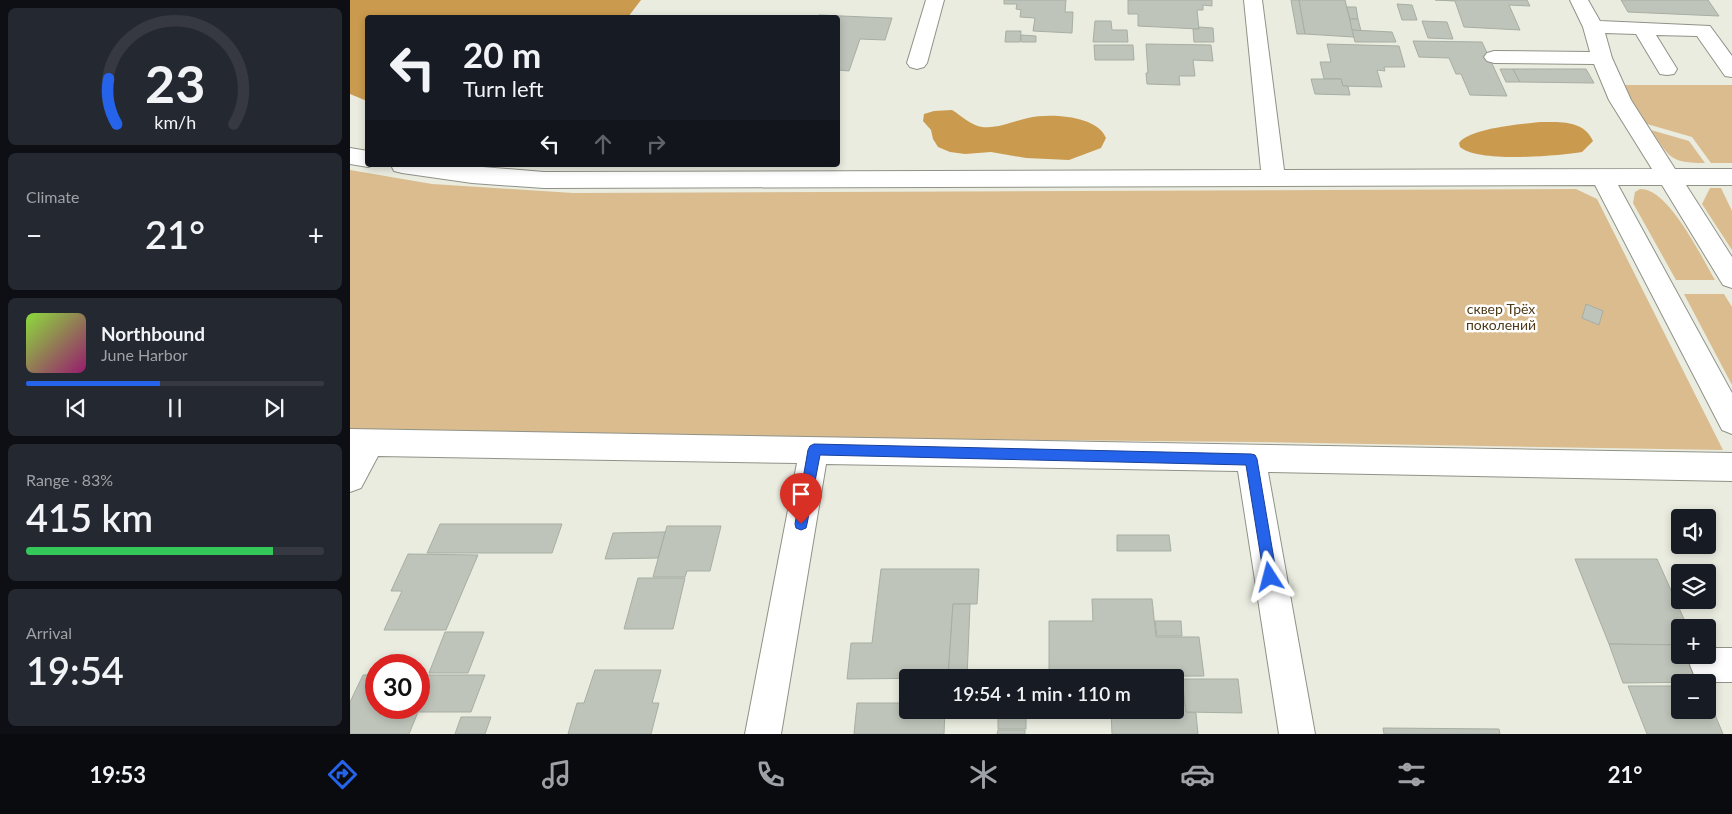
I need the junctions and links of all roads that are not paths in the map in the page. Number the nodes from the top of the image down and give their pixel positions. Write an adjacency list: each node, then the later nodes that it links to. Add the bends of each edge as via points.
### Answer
1 (935, 0): 8 (street)
2 (1253, 0): 16 (street)
3 (1579, 0): 4 (street)
4 (1593, 27): 5 (street); 7 (street)
5 (1642, 28): 9 (street); 10 (street, via 1703,30)
6 (1494, 57): 7 (street)
7 (1602, 58): 14 (street, via 1620,100)
8 (917, 63)
9 (1667, 69)
10 (1732, 71)
11 (350, 156): 12 (street)
12 (365, 158)
13 (416, 167): 16 (street, via 544,180)
14 (1669, 177): 15 (street); 17 (street); 18 (street)
15 (1732, 177)
16 (1273, 178): 17 (street)
17 (1602, 178): 19 (street)
18 (1732, 278)
19 (1732, 421)
20 (360, 442): 21 (street); 24 (street)
21 (814, 450): 22 (street); 25 (street)
22 (1251, 459): 23 (street); 26 (street)
23 (1732, 467)
24 (350, 478)
25 (763, 734)
26 (1297, 734)

